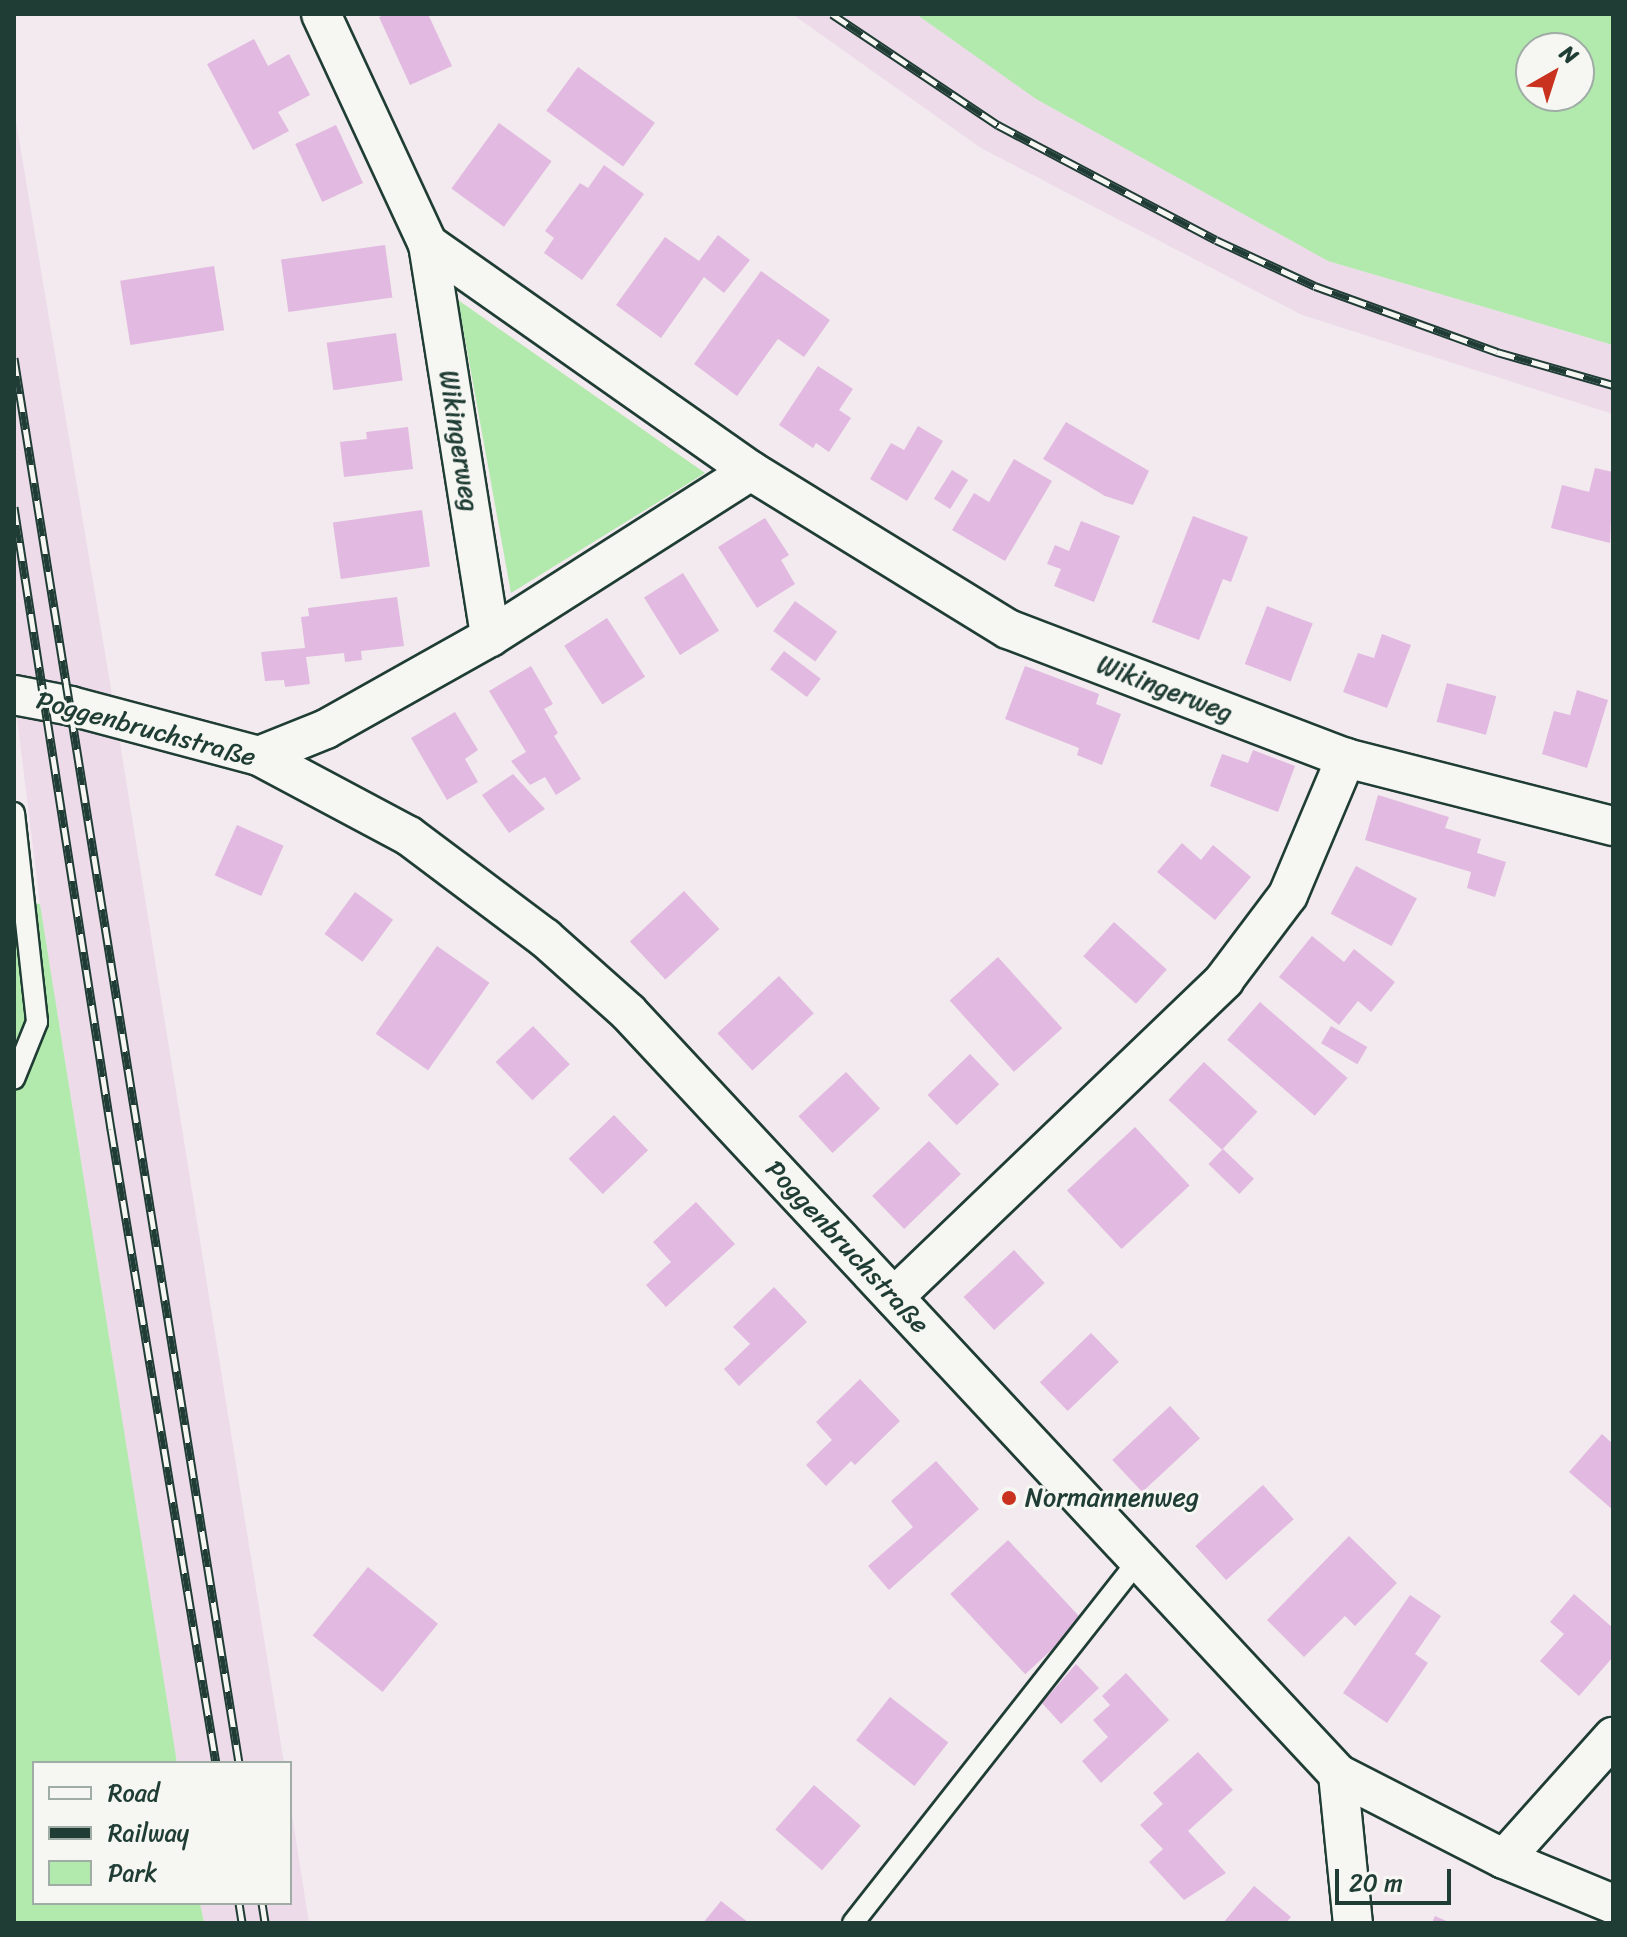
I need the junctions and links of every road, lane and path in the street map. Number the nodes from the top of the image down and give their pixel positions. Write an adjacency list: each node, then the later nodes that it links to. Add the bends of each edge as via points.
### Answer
1 (321, 14): 2 (street, Wikingerweg)
2 (428, 244): 3 (street, Wikingerweg); 4 (street, Wikingerweg)
3 (751, 471): 4 (street); 7 (street, Wikingerweg, via 1008,629)
4 (490, 637): 6 (street, via 326,729)
5 (14, 695): 6 (street, Poggenbruchstraße)
6 (259, 756): 11 (street, Poggenbruchstraße, via 409,836 545,938 628,1012)
7 (1346, 758): 9 (street, Wikingerweg); 11 (street, via 1288,895 1224,980)
8 (14, 813): 10 (lane, via 37,1022)
9 (1613, 826)
10 (14, 1079)
11 (894, 1297): 12 (street, Poggenbruchstraße)
12 (1139, 1560): 14 (street, Poggenbruchstraße); 17 (lane)
13 (1613, 1737): 15 (street)
14 (1338, 1774): 15 (street, Poggenbruchstraße); 18 (street)
15 (1504, 1859): 16 (street, Poggenbruchstraße)
16 (1613, 1904)
17 (853, 1923)
18 (1353, 1923)

